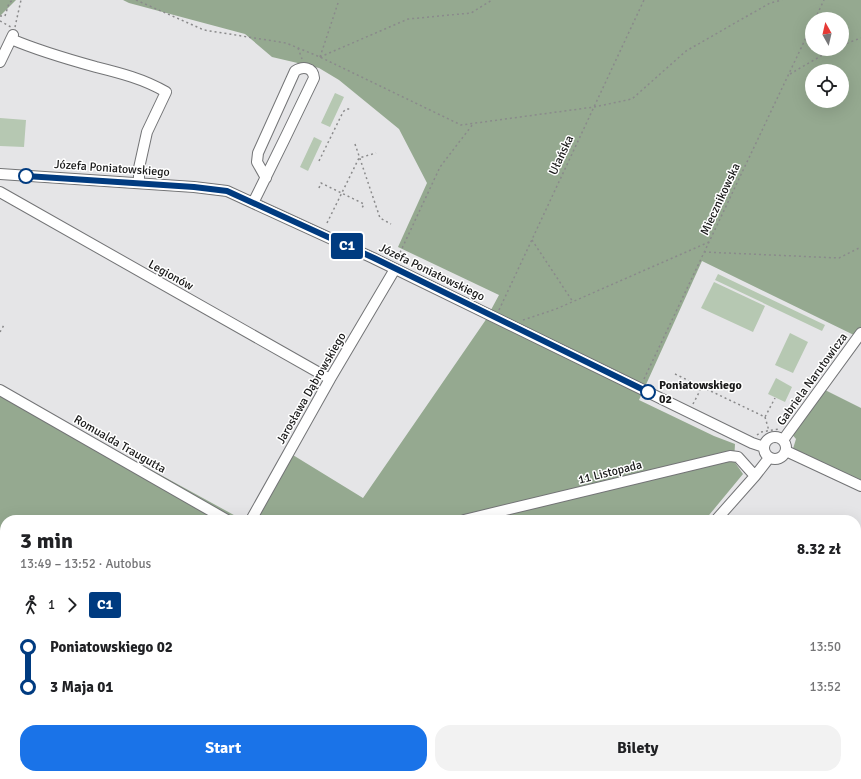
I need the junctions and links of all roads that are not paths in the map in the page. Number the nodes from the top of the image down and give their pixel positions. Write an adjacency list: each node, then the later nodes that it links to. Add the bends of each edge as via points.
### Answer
1 (0, 62): 4 (street, via 13,34 50,54 125,75 166,92 148,132 139,168)
2 (0, 174): 4 (street, Józefa Poniatowskiego)
3 (266, 178): 3 (street, via 314,78 310,70 299,68 295,71 258,153 257,162); 6 (street)
4 (139, 182): 6 (street, Józefa Poniatowskiego, via 227,191)
5 (0, 192): 9 (street, Legionów)
6 (253, 203): 7 (street, Józefa Poniatowskiego)
7 (395, 269): 9 (street, Jarosława Dąbrowskiego); 12 (street, Józefa Poniatowskiego)
8 (861, 333): 11 (street, Gabriela Narutowicza)
9 (330, 379): 18 (street, Jarosława Dąbrowskiego)
10 (0, 390): 17 (street, Romualda Traugutta)
11 (783, 440): 12 (street, Gabriela Narutowicza, via 772,437 766,441); 13 (street, Gabriela Narutowicza)
12 (764, 447): 14 (street, via 764,452)
13 (786, 451): 14 (street, via 779,459); 16 (street)
14 (769, 458): 15 (street)
15 (755, 476): 19 (street, 11 Listopada, via 738,458 730,456); 20 (street)
16 (861, 486)
17 (218, 515)
18 (254, 515)
19 (485, 515)
20 (720, 515)

